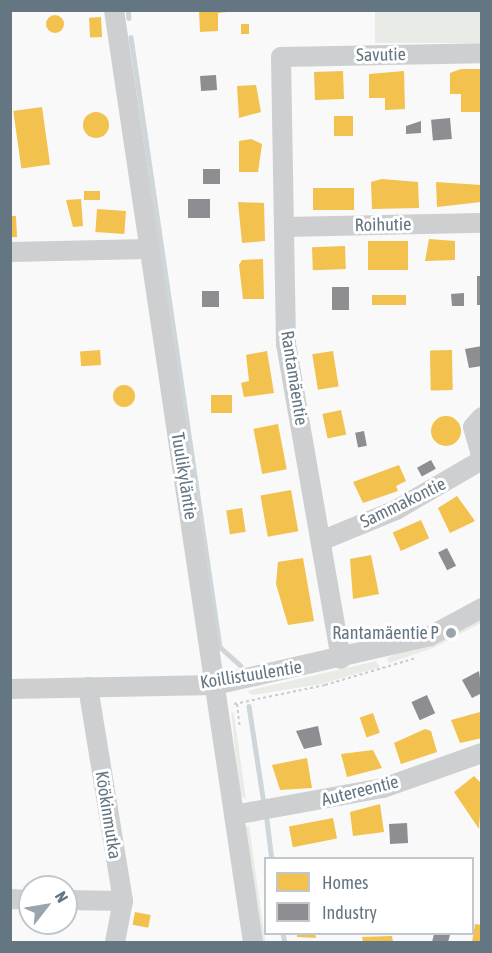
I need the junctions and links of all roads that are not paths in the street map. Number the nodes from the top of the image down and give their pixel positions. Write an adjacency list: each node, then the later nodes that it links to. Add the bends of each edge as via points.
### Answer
1 (114, 10): 6 (street, Tuulikyläntie)
2 (482, 53): 3 (street, Savutie)
3 (281, 57): 5 (street, Rantamäentie)
4 (482, 223): 5 (street, Roihutie)
5 (285, 227): 10 (street, Rantamäentie, via 286,344)
6 (149, 249): 7 (street); 13 (street, Tuulikyläntie)
7 (10, 252)
8 (482, 417): 9 (street, Sammakontie, via 473,426)
9 (482, 459): 10 (street, Sammakontie, via 396,510)
10 (322, 540): 12 (street, Rantamäentie)
11 (482, 608): 12 (street, Koillistuulentie, via 430,636)
12 (341, 659): 13 (street, Koillistuulentie)
13 (215, 685): 14 (street, Koillistuulentie); 17 (street, Tuulikyläntie)
14 (88, 687): 15 (street, Koillistuulentie); 19 (street, Köökinmutka)
15 (10, 688)
16 (482, 753): 17 (street, Autereentie, via 383,788)
17 (234, 815): 21 (street, Tuulikyläntie)
18 (78, 900): 19 (street)
19 (123, 901): 20 (street, Köökinmutka)
20 (114, 942)
21 (253, 942)

